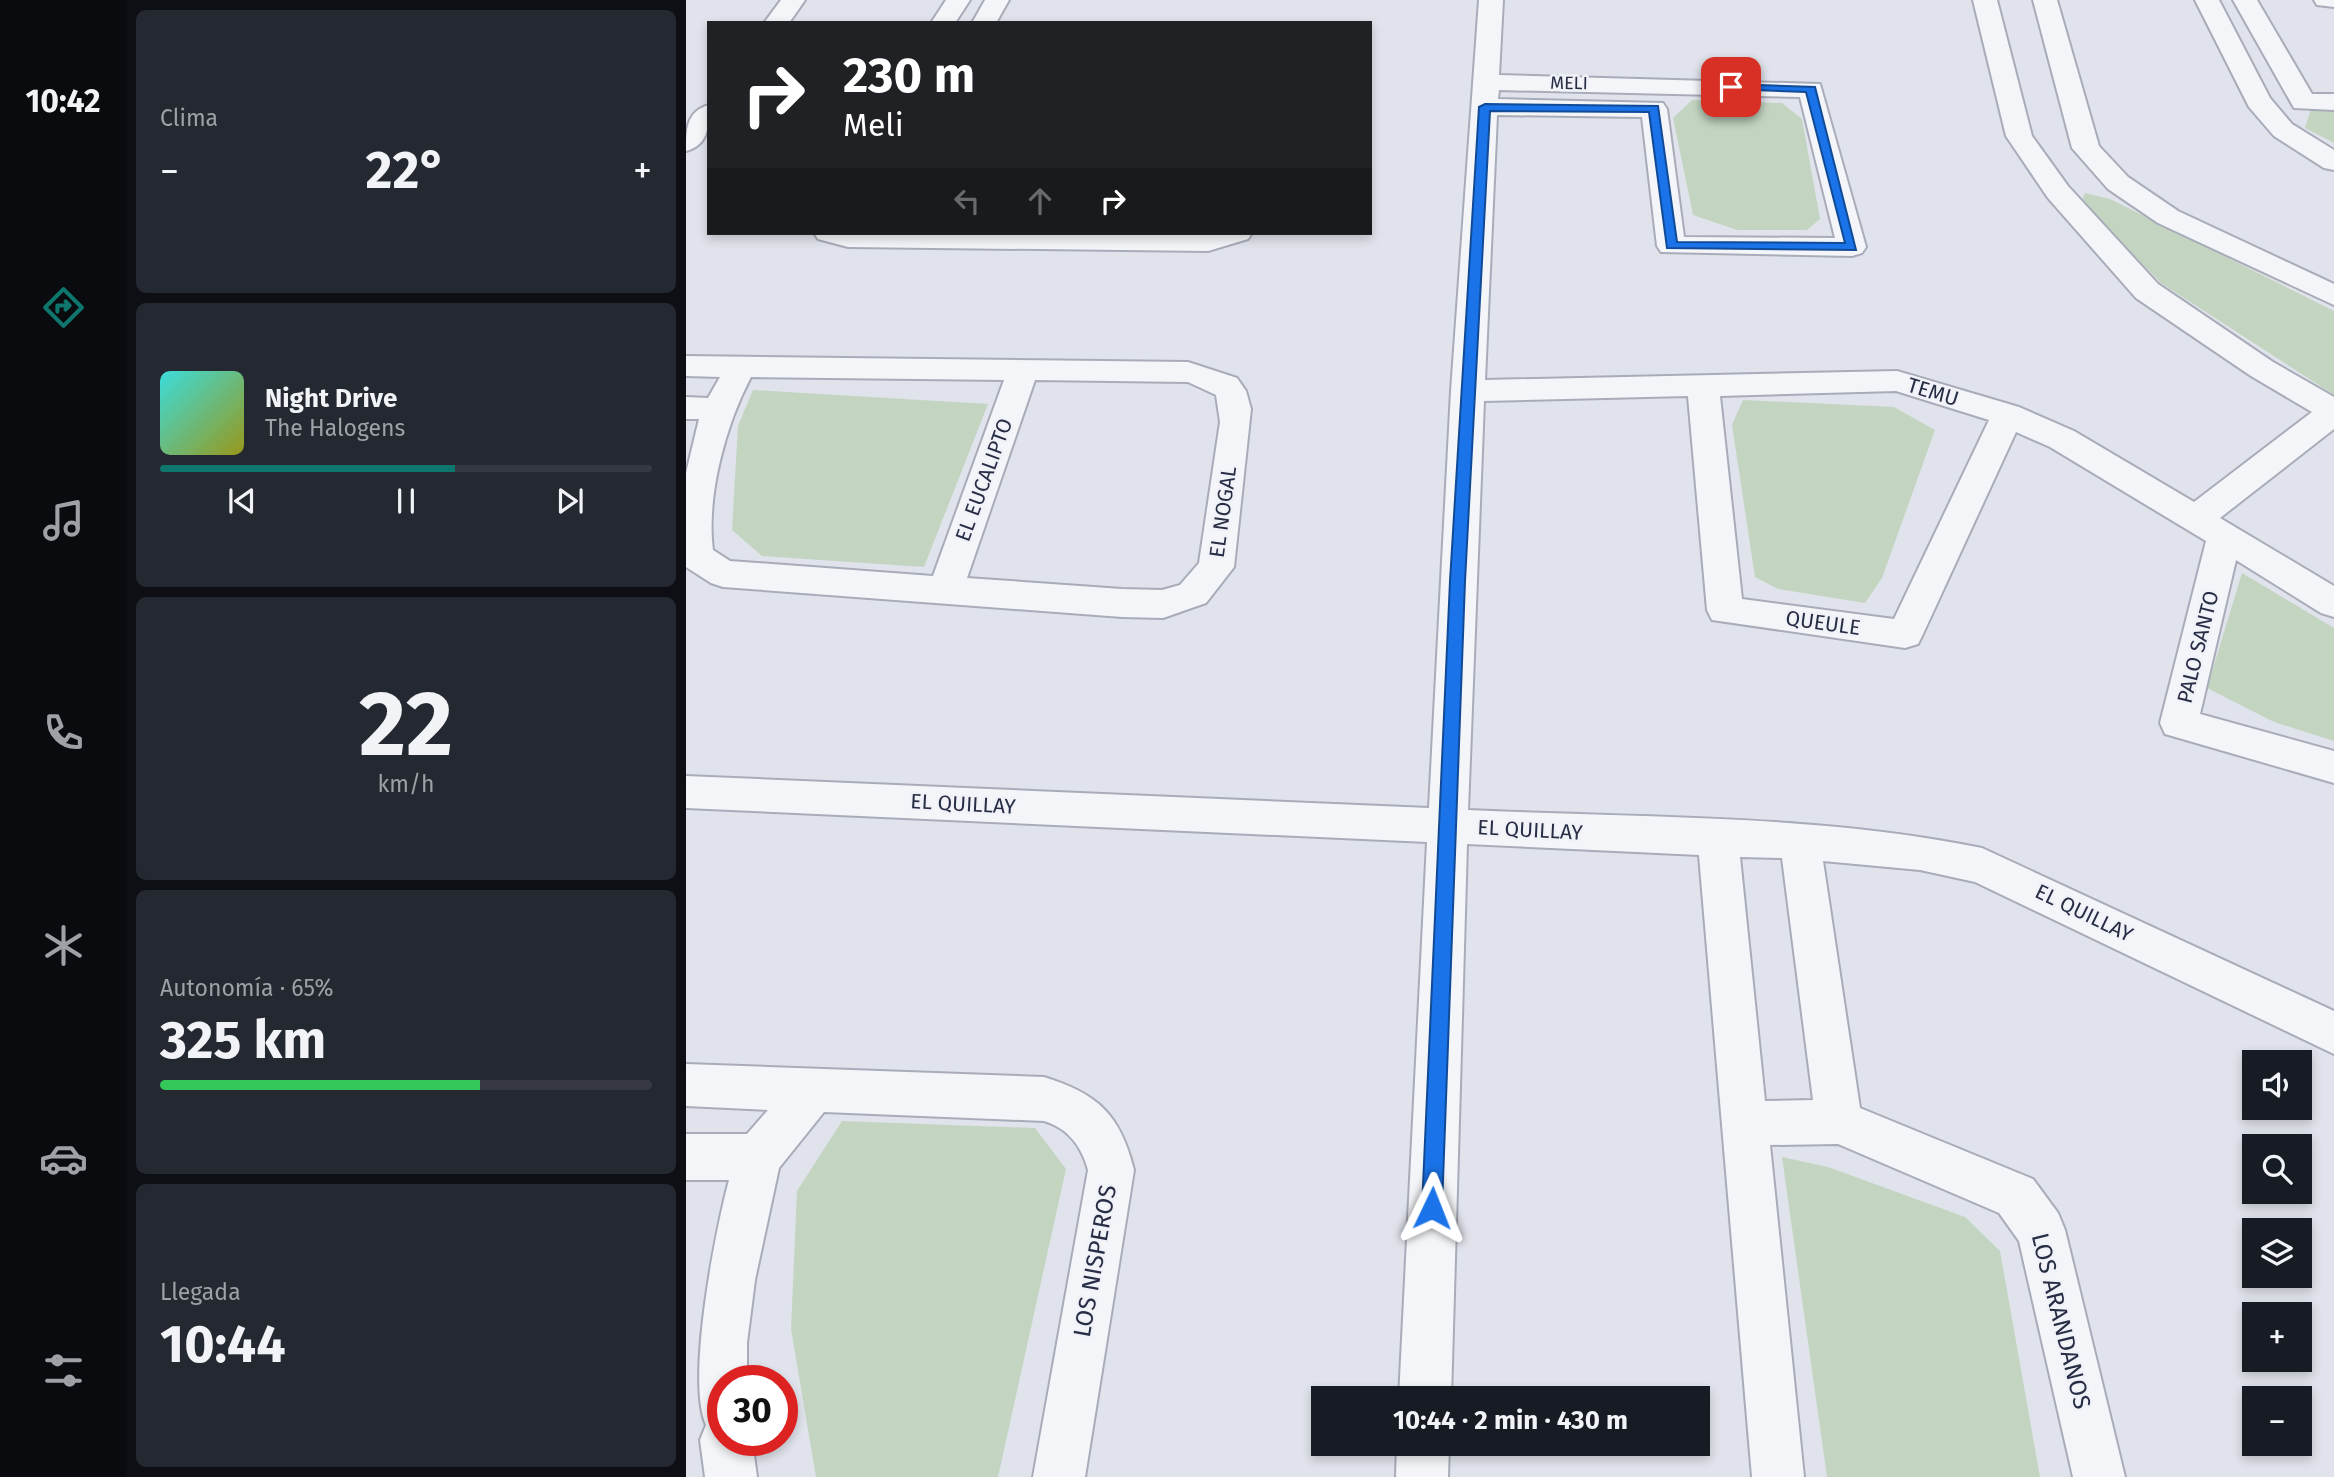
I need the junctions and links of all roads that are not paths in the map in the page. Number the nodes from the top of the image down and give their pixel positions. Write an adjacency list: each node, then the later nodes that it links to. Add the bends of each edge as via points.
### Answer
1 (793, 0): 11 (street)
2 (958, 0): 12 (street)
3 (997, 0): 13 (street)
4 (1491, 0): 14 (street)
5 (1984, 0): 23 (street, via 2019,136)
6 (2045, 0): 22 (street, via 2086,148)
7 (2207, 0): 16 (street)
8 (2245, 0): 17 (street)
9 (2326, 0): 10 (street)
10 (2334, 0)
11 (777, 21)
12 (944, 21)
13 (985, 21)
14 (1485, 95): 15 (street, MELI); 32 (street)
15 (1653, 97): 15 (street, MELI, via 1671,246 1852,247 1811,89)
16 (2258, 101): 17 (street); 21 (street, via 2283,130)
17 (2303, 102): 18 (street)
18 (2334, 102)
19 (707, 116): 20 (street)
20 (686, 143)
21 (2334, 162)
22 (2118, 183): 23 (street, via 2084,178); 27 (street, via 2168,217)
23 (2058, 192): 34 (street, via 2147,291 2262,369)
24 (836, 235): 26 (street)
25 (1232, 235): 26 (street, via 1208,243)
26 (1055, 237)
27 (2334, 296)
28 (686, 366): 29 (street, EL NOGAL)
29 (741, 367): 30 (street, EL NOGAL); 33 (street, EL NOGAL)
30 (1023, 370): 37 (street, EL EUCALIPTO); 37 (street, EL NOGAL, via 1188,372 1221,380 1236,398 1236,422 1216,567 1193,594 1163,604)
31 (1703, 386): 32 (street, TEMU); 35 (street, TEMU, via 1897,381); 35 (street, QUEULE, via 1725,610 1905,634)
32 (1467, 391): 41 (street)
33 (702, 409): 37 (street, EL NOGAL, via 693,529 696,556 723,574)
34 (2334, 411): 36 (street)
35 (2008, 415): 36 (street, TEMU, via 2062,439)
36 (2210, 528): 38 (street); 39 (street, PALO SANTO, via 2179,723)
37 (945, 591)
38 (2334, 603)
39 (2334, 767)
40 (686, 792): 41 (street, EL QUILLAY)
41 (1446, 826): 42 (street, EL QUILLAY); 52 (street)
42 (1718, 838): 43 (street, EL QUILLAY); 48 (street)
43 (1800, 842): 44 (street, EL QUILLAY, via 1920,853 1982,866); 47 (street)
44 (2332, 1039)
45 (686, 1085): 46 (street, LOS NISPEROS)
46 (813, 1090): 50 (street); 56 (street, LOS NISPEROS, via 1044,1099 1076,1110 1100,1135 1111,1170)
47 (1839, 1122): 48 (street, LOS ARANDANOS); 59 (street, LOS ARANDANOS, via 2017,1196 2031,1212 2040,1230)
48 (1747, 1123): 58 (street)
49 (686, 1157): 50 (street)
50 (758, 1157): 51 (street, via 727,1286)
51 (722, 1365)
52 (1425, 1386)
53 (728, 1456): 55 (street)
54 (1423, 1456): 57 (street)
55 (731, 1477)
56 (1059, 1477)
57 (1422, 1477)
58 (1778, 1477)
59 (2099, 1477)

